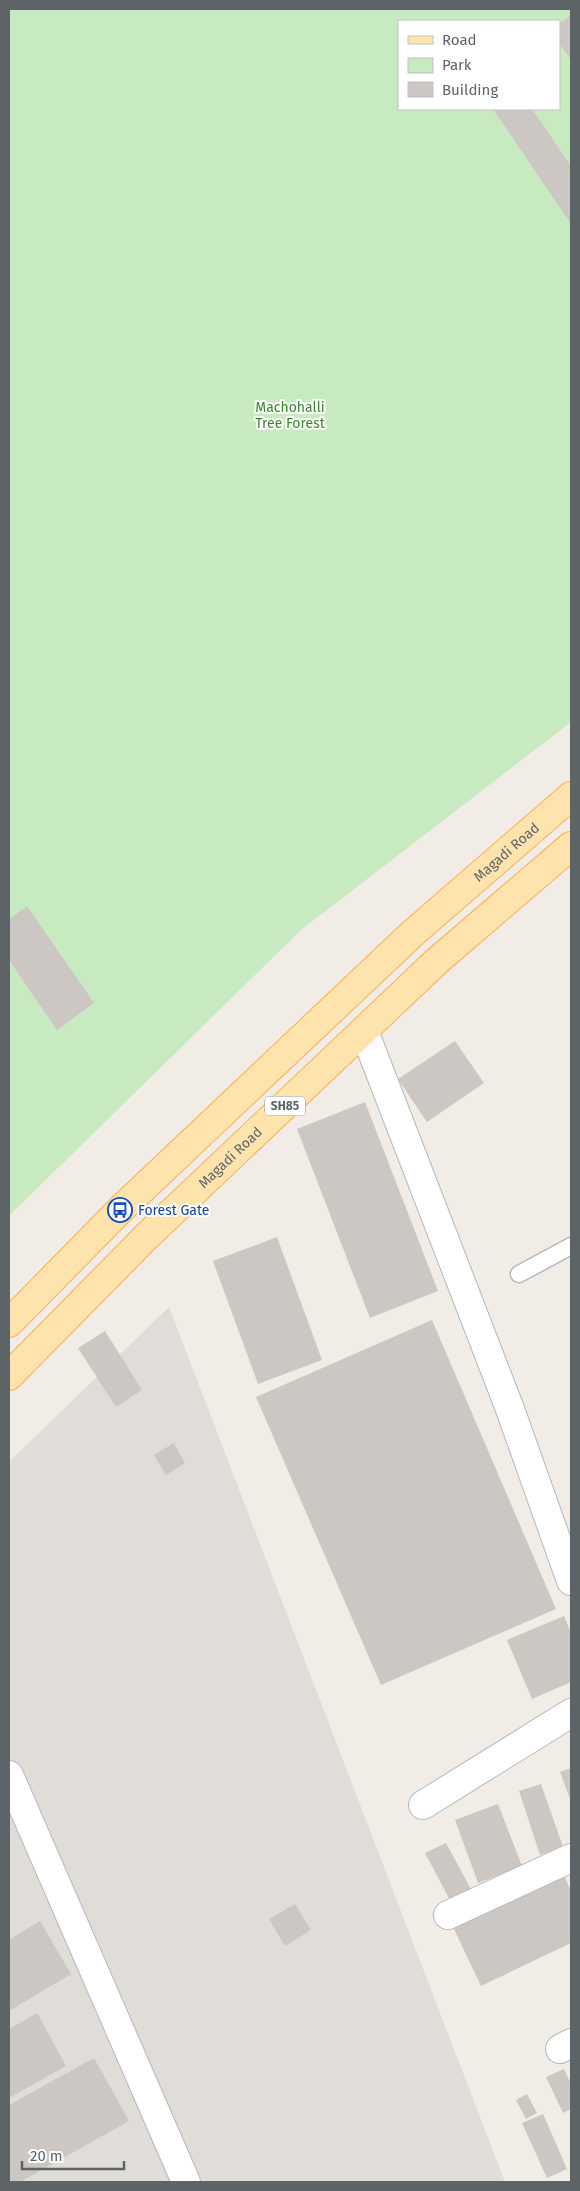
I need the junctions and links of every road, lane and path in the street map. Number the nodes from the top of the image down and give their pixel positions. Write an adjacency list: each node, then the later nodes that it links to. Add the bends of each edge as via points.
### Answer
1 (571, 796): 6 (main road, Magadi Road / SH85, via 413,933 120,1210)
2 (571, 846): 3 (main road, Magadi Road / SH85, via 438,961)
3 (364, 1031): 7 (main road, Magadi Road / SH85, via 146,1237); 8 (street, via 510,1409)
4 (571, 1246): 5 (lane)
5 (518, 1274)
6 (9, 1323)
7 (9, 1376)
8 (562, 1530): 9 (street)
9 (571, 1581)
10 (571, 1713): 12 (street)
11 (9, 1775): 15 (street)
12 (423, 1805)
13 (571, 1858): 14 (street)
14 (448, 1915)
15 (186, 2182)

